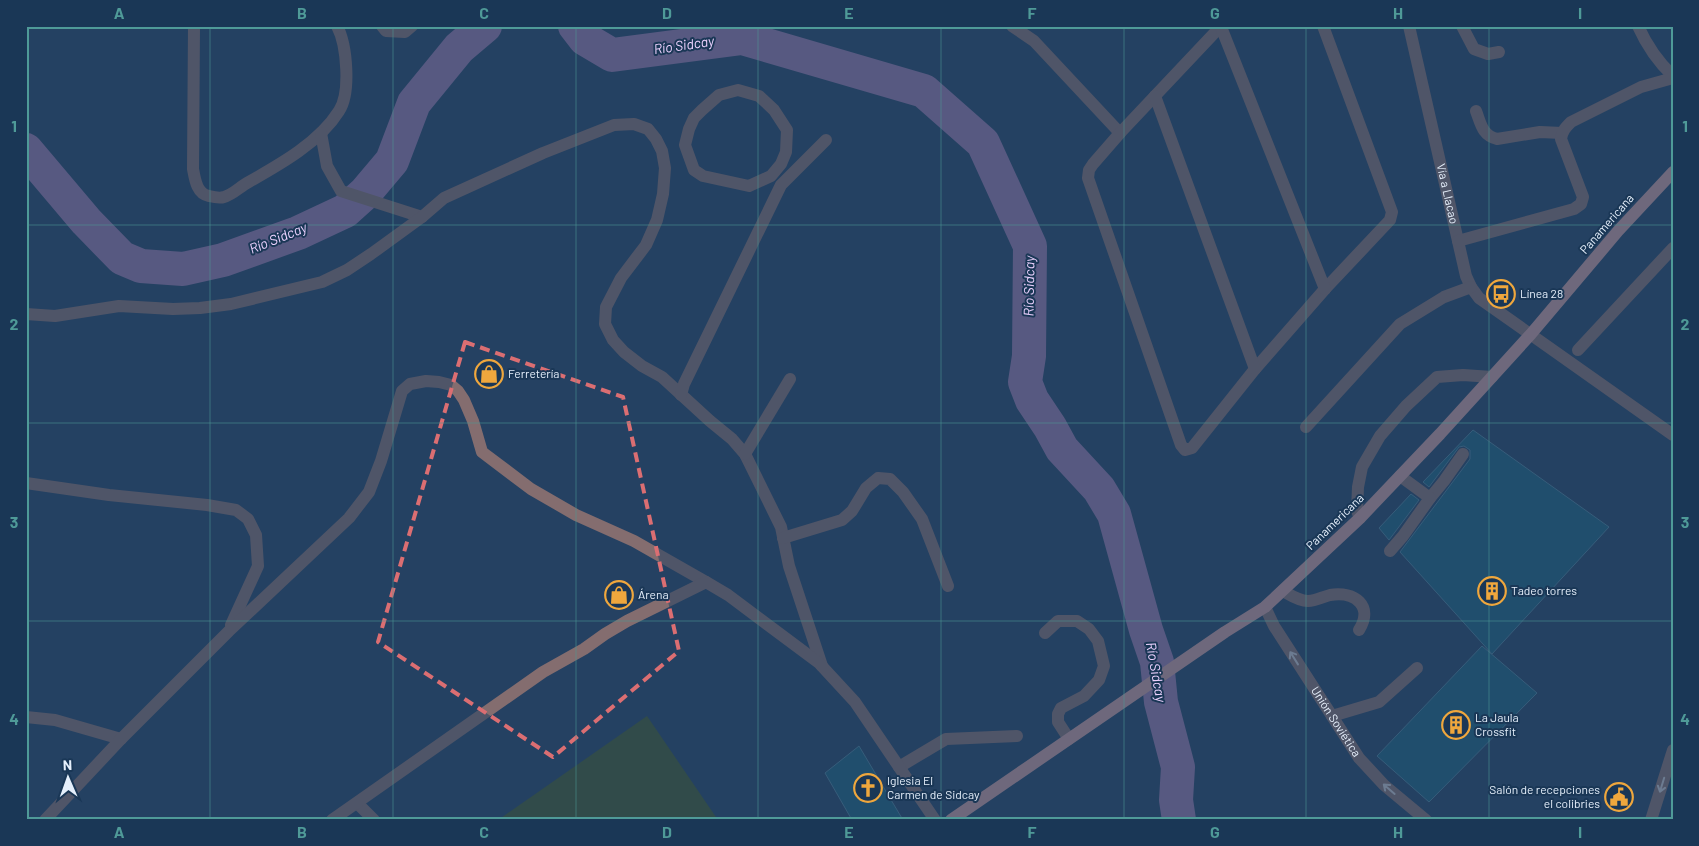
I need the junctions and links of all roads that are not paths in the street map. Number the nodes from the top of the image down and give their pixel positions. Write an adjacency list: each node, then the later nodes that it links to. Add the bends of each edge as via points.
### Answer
1 (194, 26): 15 (street, via 193,169 197,188 207,196 224,197 286,161)
2 (337, 26): 15 (street, via 342,35 346,70 344,98 340,111)
3 (382, 26): 4 (street, via 386,31 405,32)
4 (412, 26)
5 (1012, 26): 16 (street, via 1034,41)
6 (1221, 26): 13 (street); 26 (street)
7 (1323, 26): 26 (street, via 1392,212 1390,220)
8 (1409, 26): 23 (street, Vía a Llacao)
9 (1462, 26): 11 (street, via 1474,49 1488,54)
10 (1638, 26): 12 (street, via 1659,63)
11 (1499, 52)
12 (1673, 77): 17 (street, via 1641,88 1572,122)
13 (1155, 96): 16 (street); 30 (street)
14 (1476, 111): 17 (street, via 1491,138 1540,132)
15 (321, 133): 22 (street, via 327,166 341,191)
16 (1120, 133): 30 (street, via 1093,164 1088,178 1185,450 1192,448)
17 (1562, 133): 23 (street, via 1584,196 1581,204 1574,209)
18 (826, 140): 33 (street, via 781,185)
19 (685, 145): 19 (street, via 694,118 719,95 738,90 759,96 774,110 787,130 786,152 781,164 771,176 749,186 703,176 694,170); 20 (street)
20 (662, 151): 22 (street, via 648,129 634,124 614,125 543,152 444,198); 33 (street, via 665,168 663,194 656,220 646,245 606,307 605,324 624,352 662,377)
21 (1673, 172): 28 (main road, Panamericana)
22 (422, 217): 27 (street, via 347,270 294,290 200,308 119,306 55,316)
23 (1458, 241): 25 (street, Vía a Llacao)
24 (1673, 248): 29 (street)
25 (1471, 287): 28 (street, Vía a Llacao, via 1479,298); 34 (street, via 1444,297 1400,324)
26 (1325, 289): 30 (street)
27 (26, 314)
28 (1531, 334): 31 (main road, Panamericana); 35 (street, Vía a Llacao)
29 (1578, 350)
30 (1255, 369)
31 (1492, 377): 38 (main road, Panamericana); 41 (street, via 1463,375 1437,378 1406,406 1380,436 1362,467 1357,511)
32 (790, 379): 36 (street)
33 (681, 395): 36 (street)
34 (1306, 427)
35 (1673, 435)
36 (745, 454): 42 (street, via 781,527)
37 (1463, 454): 40 (street)
38 (1400, 476): 40 (street); 41 (main road, Panamericana)
39 (26, 483): 49 (street, via 236,510 248,520 256,535 258,566)
40 (1430, 498): 43 (street)
41 (1360, 518): 46 (main road, Panamericana)
42 (783, 538): 45 (street, via 842,520 852,511 866,488 878,478 890,479 922,519); 51 (street, via 797,594)
43 (1390, 551)
44 (706, 582): 49 (street, via 531,489 482,452 473,421 458,391 451,385 426,381 410,384 402,391 370,492); 51 (street); 60 (street, via 627,621 543,672)
45 (948, 586)
46 (1283, 591): 47 (main road, Panamericana); 48 (street, via 1306,601 1342,594 1354,598 1361,602 1365,611)
47 (1265, 607): 53 (street, Unión Soviética, one-way to 47); 56 (main road, Panamericana)
48 (1359, 630)
49 (229, 631): 57 (street)
50 (1046, 633): 56 (street, via 1058,621 1078,621 1098,640 1104,666 1099,680 1084,696 1061,708 1058,714 1058,722)
51 (822, 666): 59 (street, via 855,702)
52 (1418, 668): 53 (street, via 1379,702)
53 (1332, 716): 66 (street, Unión Soviética, one-way to 53, via 1358,758)
54 (26, 717): 57 (street, via 55,720)
55 (1017, 736): 59 (street, via 946,739)
56 (1069, 739): 65 (main road, Panamericana)
57 (122, 740): 61 (street)
58 (1673, 750): 67 (street, one-way to 67)
59 (899, 767): 64 (street)
60 (357, 803): 62 (street); 63 (street)
61 (46, 820)
62 (332, 820)
63 (374, 820)
64 (935, 820)
65 (951, 820)
66 (1426, 820)
67 (1651, 820)

